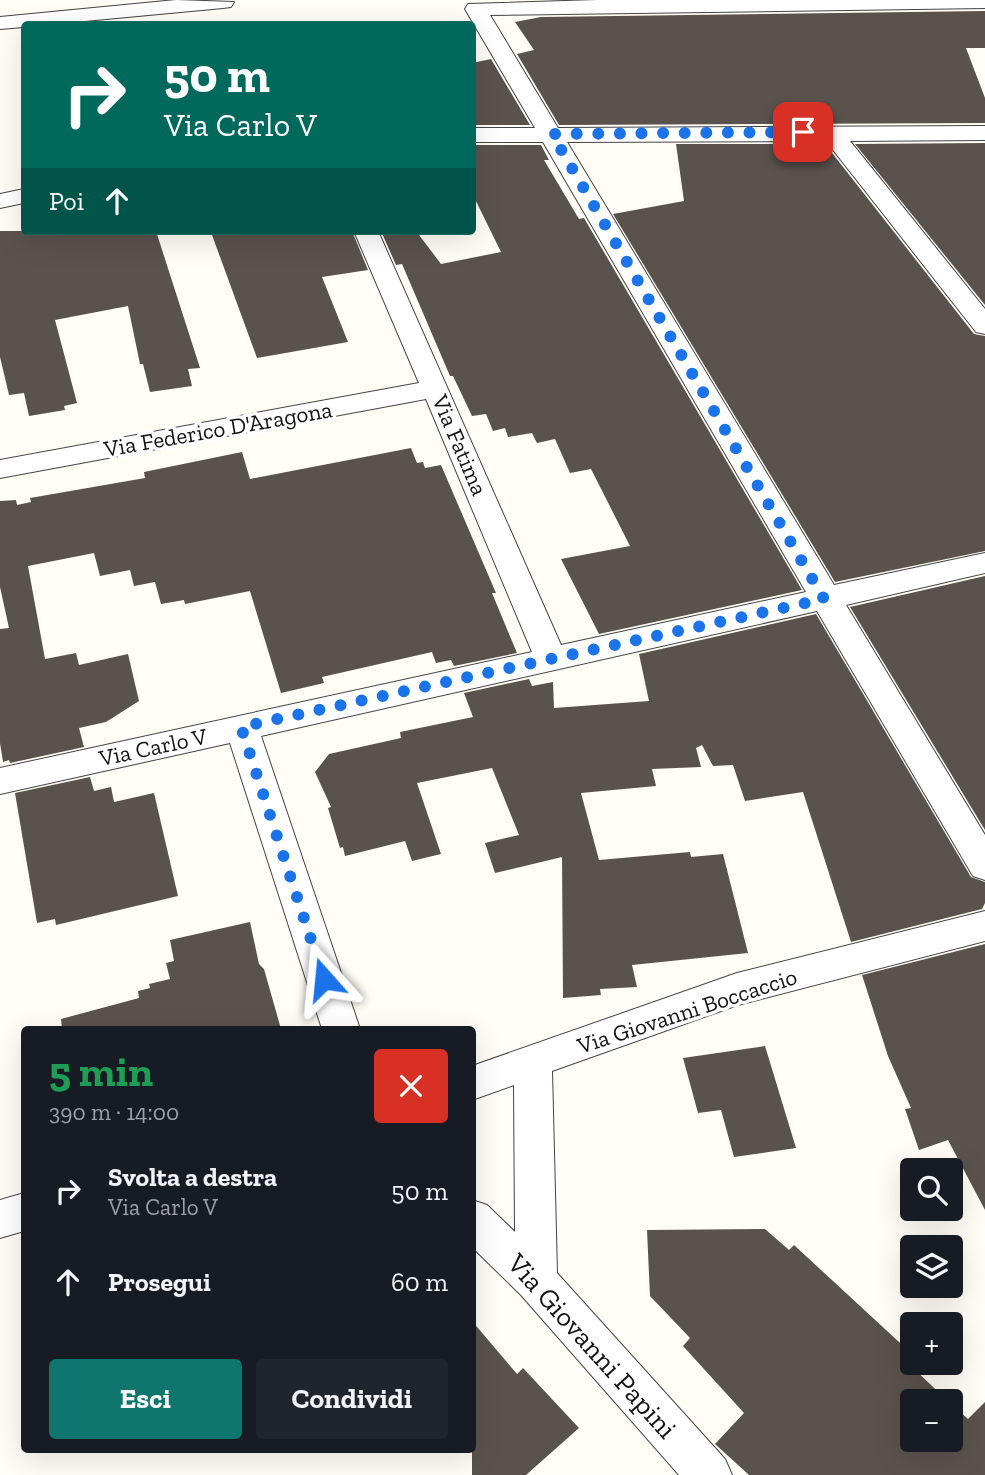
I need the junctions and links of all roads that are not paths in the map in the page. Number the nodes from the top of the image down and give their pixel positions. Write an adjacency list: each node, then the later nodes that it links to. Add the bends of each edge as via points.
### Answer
1 (222, 1): 3 (street); 4 (street)
2 (985, 2): 7 (street, via 477,9)
3 (235, 21)
4 (0, 23)
5 (831, 132): 6 (street); 7 (street); 12 (street)
6 (985, 133)
7 (552, 134): 8 (street); 16 (street)
8 (476, 135)
9 (21, 197): 10 (street)
10 (0, 201)
11 (368, 235): 13 (street, Via Fatima)
12 (985, 326)
13 (436, 389): 14 (street, Via Federico D'Aragona); 17 (street, Via Fatima)
14 (0, 469)
15 (985, 563): 16 (street, Via Carlo V)
16 (824, 599): 17 (street, Via Carlo V); 20 (street)
17 (551, 659): 18 (street, Via Carlo V)
18 (241, 727): 19 (street, Via Carlo V); 22 (street)
19 (0, 781)
20 (985, 866)
21 (985, 926): 23 (street, Via Giovanni Boccaccio, via 737,989)
22 (340, 1026)
23 (533, 1062): 24 (street, Via Giovanni Boccaccio); 28 (street, Via Giovanni Papini)
24 (476, 1082)
25 (21, 1213): 26 (street)
26 (0, 1219)
27 (476, 1223): 28 (street, Via Giovanni Papini)
28 (536, 1281): 29 (street, Via Giovanni Papini)
29 (709, 1475)

